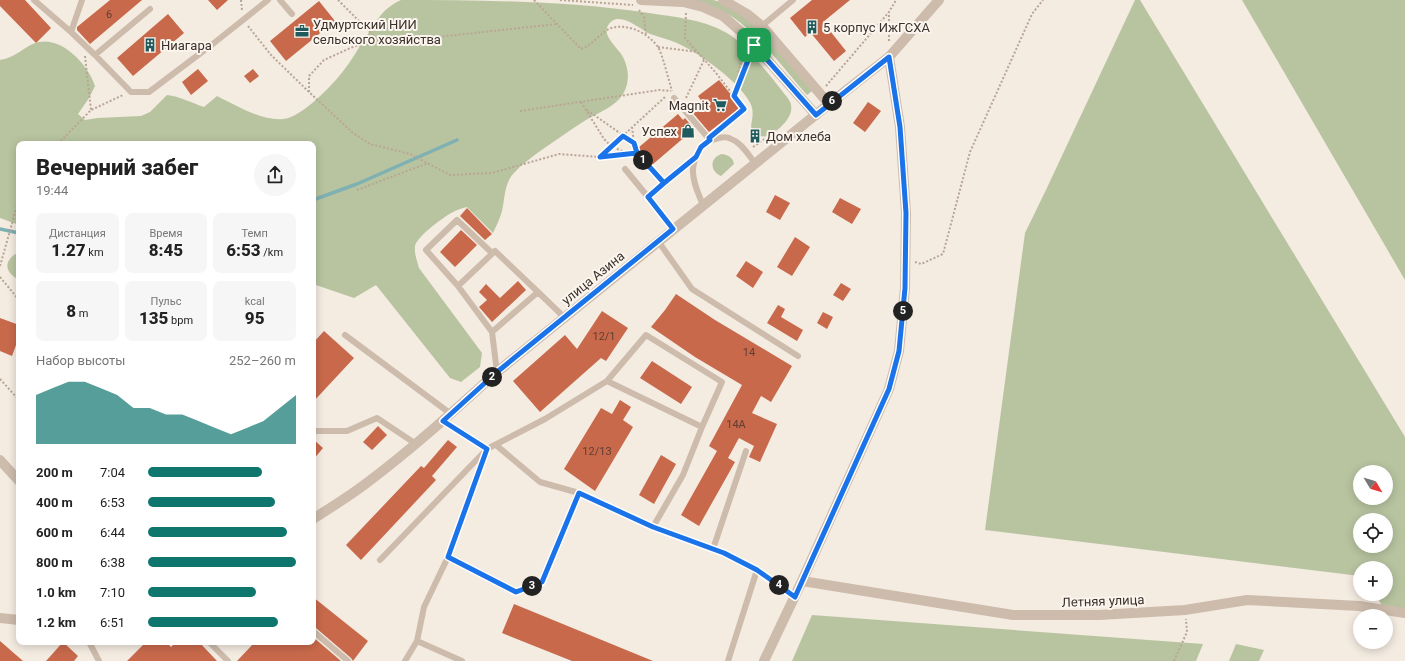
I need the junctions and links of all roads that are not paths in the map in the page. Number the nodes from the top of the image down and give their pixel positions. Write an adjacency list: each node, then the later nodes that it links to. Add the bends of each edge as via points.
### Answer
1 (34, 0): 14 (lane)
2 (82, 0): 14 (lane)
3 (256, 0): 10 (lane)
4 (268, 0): 10 (lane)
5 (280, 0): 12 (lane)
6 (641, 0): 19 (street, via 683,2 723,16 754,45)
7 (723, 0): 13 (street)
8 (793, 0): 13 (lane)
9 (939, 0): 16 (street, улица Азина)
10 (260, 6): 15 (lane, via 149,92 131,92)
11 (150, 9): 15 (lane)
12 (292, 14)
13 (762, 26): 18 (street)
14 (71, 32): 15 (lane)
15 (95, 55)
16 (889, 57): 18 (street, улица Азина); 52 (street, via 900,127 906,213 905,288 899,351 889,389)
17 (674, 98): 20 (lane)
18 (828, 104): 19 (street, улица Азина)
19 (816, 115): 22 (street, улица Азина)
20 (710, 139): 21 (lane, via 701,147); 22 (lane, via 732,139)
21 (696, 157): 23 (lane, via 648,197); 24 (lane, via 693,171)
22 (755, 163): 24 (street, улица Азина)
23 (625, 169)
24 (703, 205): 25 (street, улица Азина)
25 (658, 241): 29 (street, улица Азина); 32 (lane, via 692,289)
26 (492, 253): 27 (lane); 27 (lane, via 457,220 426,250); 28 (lane, via 495,251)
27 (458, 286): 30 (lane)
28 (538, 292): 29 (lane); 30 (lane)
29 (565, 318): 33 (street, улица Азина)
30 (492, 332): 33 (lane)
31 (345, 335): 35 (lane)
32 (798, 356)
33 (497, 372): 35 (street, улица Азина)
34 (607, 381): 37 (lane); 37 (lane, via 646,335 722,382); 40 (lane)
35 (451, 414): 36 (street, улица Азина)
36 (443, 421): 39 (street, улица Азина); 41 (lane)
37 (702, 427): 47 (lane, via 683,475)
38 (316, 431): 39 (lane, via 347,431 377,418)
39 (416, 444): 46 (street, улица Азина, via 363,486)
40 (496, 445): 41 (lane); 45 (lane, via 540,482)
41 (487, 449): 49 (lane); 50 (lane)
42 (746, 451): 48 (lane)
43 (0, 460): 44 (street)
44 (16, 478)
45 (579, 493): 47 (lane); 49 (lane, via 542,582 516,592)
46 (316, 517)
47 (653, 527): 48 (lane)
48 (713, 550): 51 (lane)
49 (448, 557): 58 (lane, via 424,607)
50 (380, 560)
51 (757, 570): 53 (lane); 66 (lane)
52 (802, 581): 53 (street); 54 (street, Летняя улица, via 1013,615 1099,616 1185,610 1248,600 1359,606)
53 (795, 597): 67 (street)
54 (1405, 612)
55 (0, 618): 56 (street)
56 (16, 620)
57 (316, 634): 63 (lane)
58 (417, 641): 64 (lane); 65 (lane)
59 (91, 645): 61 (lane)
60 (212, 645): 62 (lane)
61 (99, 661)
62 (228, 661)
63 (348, 661)
64 (405, 661)
65 (462, 661)
66 (728, 661)
67 (764, 661)

